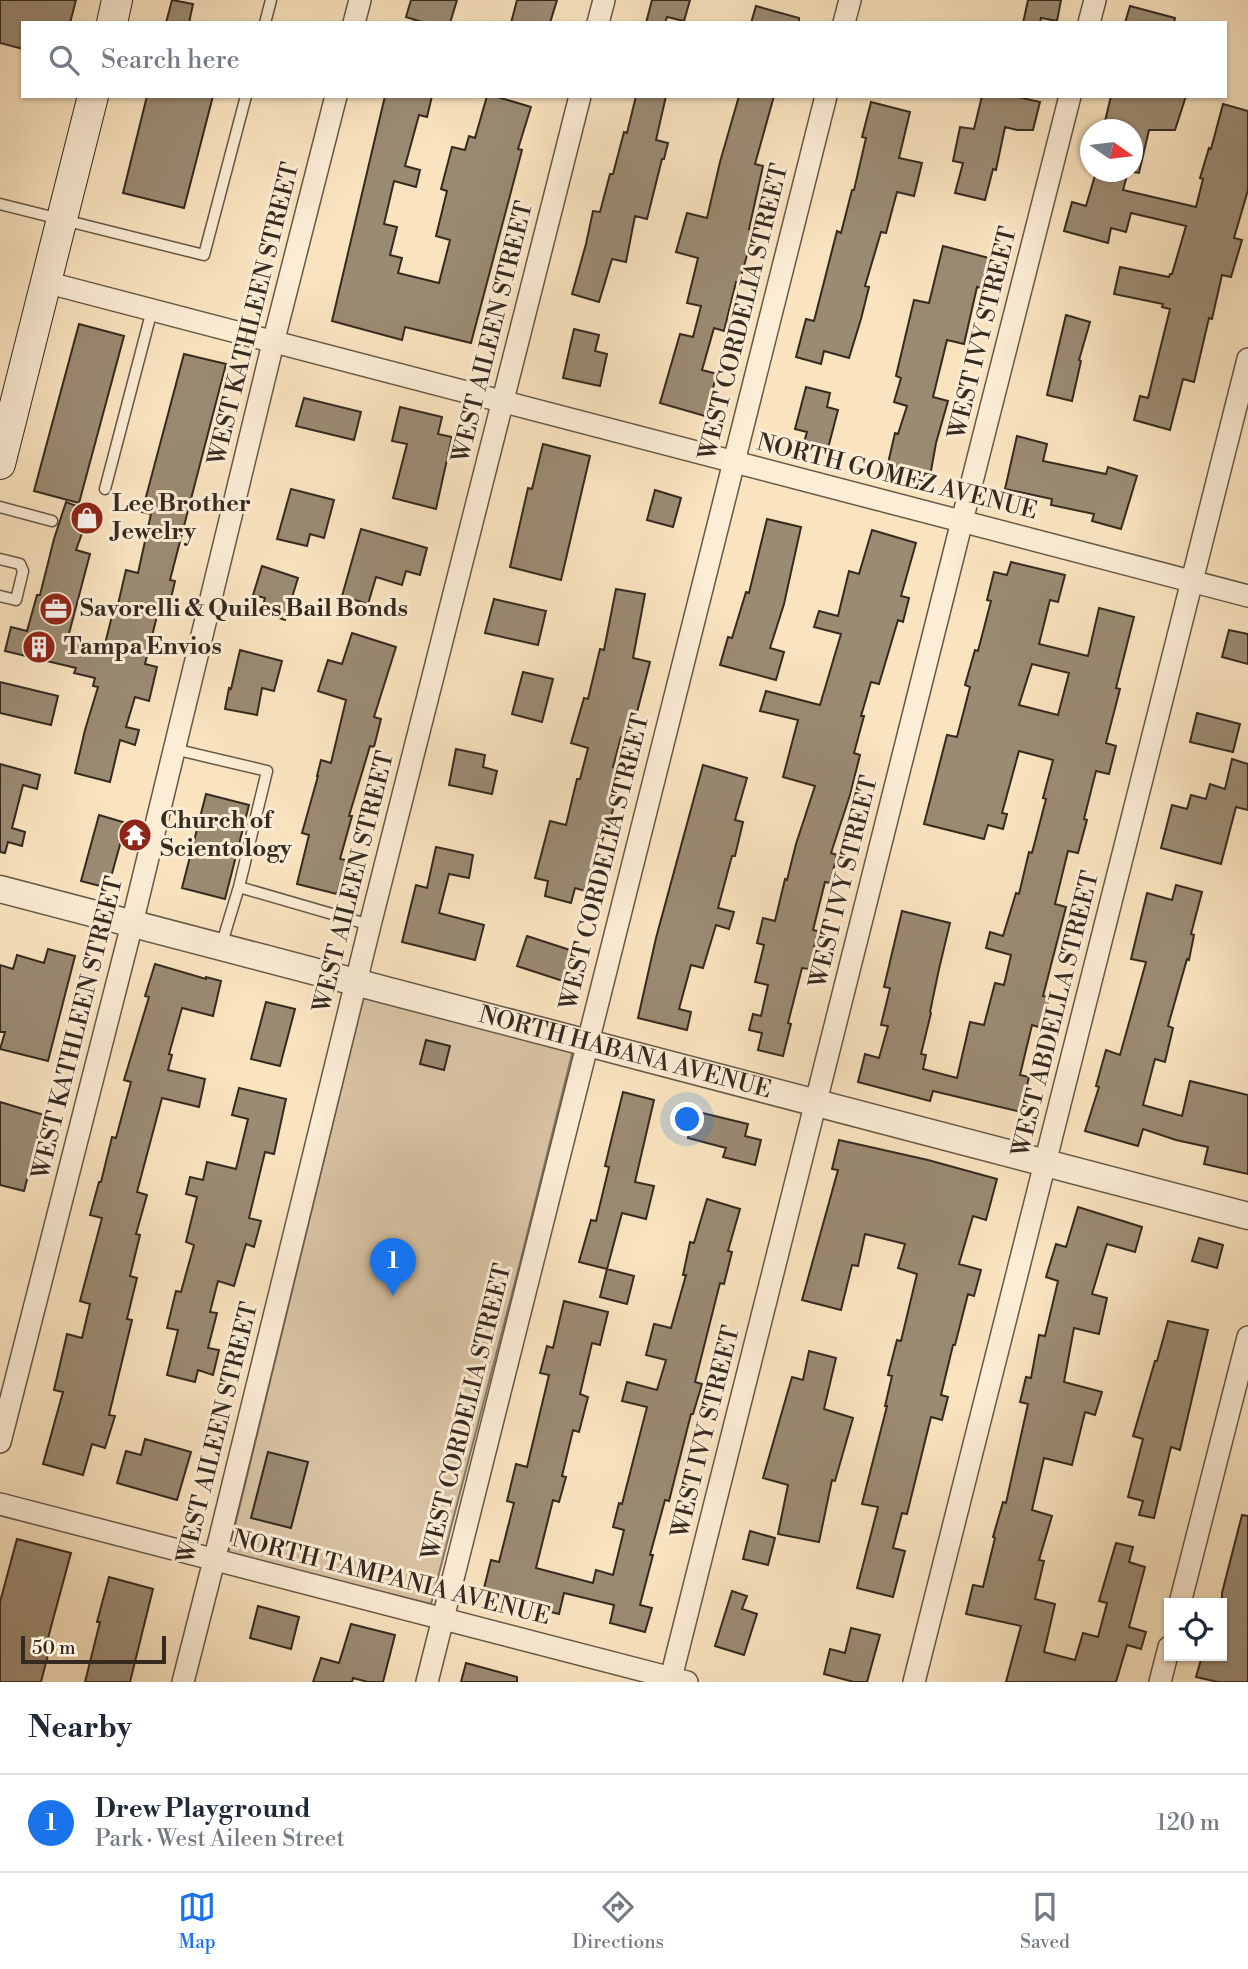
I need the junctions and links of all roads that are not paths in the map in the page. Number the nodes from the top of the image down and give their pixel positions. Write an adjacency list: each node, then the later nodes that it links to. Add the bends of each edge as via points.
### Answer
1 (117, 0): 7 (main road)
2 (271, 0): 8 (lane)
3 (360, 0): 9 (street)
4 (604, 0): 10 (street)
5 (850, 0): 11 (street)
6 (1095, 0): 12 (street)
7 (112, 21)
8 (266, 21)
9 (355, 21)
10 (599, 21)
11 (845, 21)
12 (1090, 21)
13 (92, 98): 20 (main road)
14 (245, 98): 20 (lane, via 204,255)
15 (335, 98): 23 (street, WEST KATHLEEN STREET)
16 (579, 98): 25 (street, WEST AILEEN STREET)
17 (825, 98): 27 (street, WEST CORDELIA STREET)
18 (1069, 98): 31 (street, WEST IVY STREET)
19 (0, 204): 20 (lane)
20 (61, 220): 21 (main road)
21 (45, 282): 22 (street, NORTH GOMEZ AVENUE); 26 (main road, via 13,394)
22 (152, 310): 23 (street, NORTH GOMEZ AVENUE); 28 (lane)
23 (273, 343): 25 (street, NORTH GOMEZ AVENUE); 36 (street, WEST KATHLEEN STREET)
24 (1248, 359): 33 (street, WEST ABDELLA STREET)
25 (502, 402): 27 (street, NORTH GOMEZ AVENUE); 40 (street, WEST AILEEN STREET)
26 (1, 456)
27 (732, 462): 31 (street, NORTH GOMEZ AVENUE); 43 (street, WEST CORDELIA STREET)
28 (105, 489)
29 (0, 508): 30 (lane)
30 (52, 521)
31 (962, 521): 33 (street, NORTH GOMEZ AVENUE); 44 (street, WEST IVY STREET)
32 (0, 559): 34 (lane, via 20,564 23,572 16,600)
33 (1192, 581): 35 (street, NORTH GOMEZ AVENUE); 45 (street, WEST ABDELLA STREET)
34 (0, 596)
35 (1248, 596)
36 (174, 749): 37 (lane, via 267,771); 39 (street, WEST KATHLEEN STREET)
37 (239, 887): 40 (lane); 41 (lane)
38 (0, 889): 39 (street, NORTH HABANA AVENUE)
39 (132, 924): 41 (street, NORTH HABANA AVENUE); 48 (street, WEST KATHLEEN STREET)
40 (370, 925): 42 (street, WEST AILEEN STREET)
41 (221, 947): 42 (street, NORTH HABANA AVENUE)
42 (356, 983): 43 (street, NORTH HABANA AVENUE); 50 (street, WEST AILEEN STREET)
43 (587, 1043): 44 (street, NORTH HABANA AVENUE); 52 (street, WEST CORDELIA STREET)
44 (815, 1103): 45 (street, NORTH HABANA AVENUE); 54 (street, WEST IVY STREET)
45 (1045, 1163): 46 (street, NORTH HABANA AVENUE); 57 (street, WEST ABDELLA STREET)
46 (1248, 1216)
47 (1248, 1337): 51 (street)
48 (0, 1442)
49 (0, 1504): 50 (street, NORTH TAMPANIA AVENUE)
50 (215, 1561): 52 (street, NORTH TAMPANIA AVENUE); 55 (street, WEST AILEEN STREET)
51 (1181, 1598)
52 (443, 1618): 54 (street, NORTH TAMPANIA AVENUE); 56 (street, WEST CORDELIA STREET)
53 (1165, 1661): 58 (street)
54 (676, 1681)
55 (183, 1682)
56 (427, 1682)
57 (914, 1682)
58 (1160, 1682)

